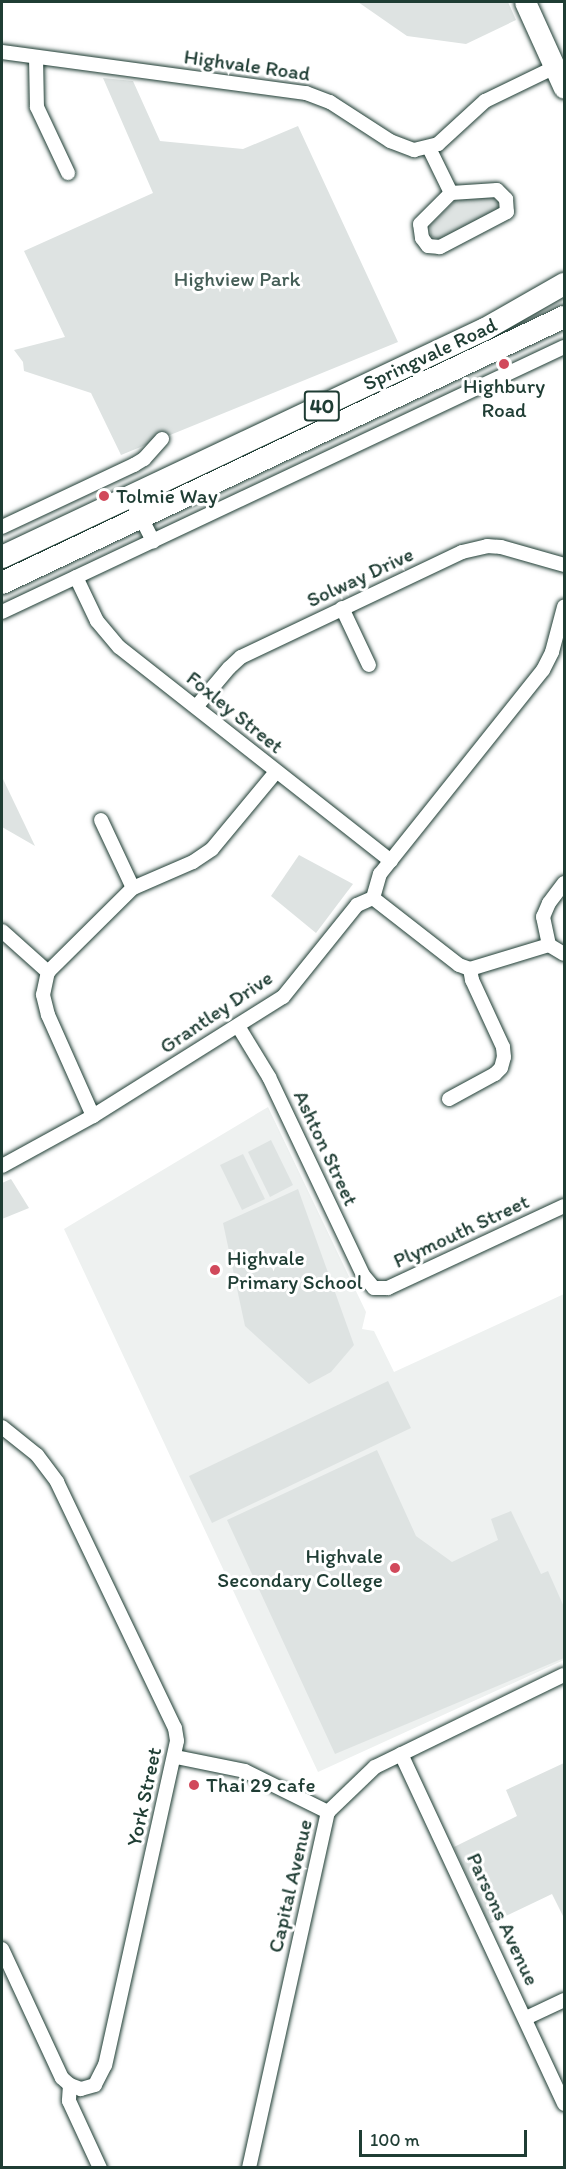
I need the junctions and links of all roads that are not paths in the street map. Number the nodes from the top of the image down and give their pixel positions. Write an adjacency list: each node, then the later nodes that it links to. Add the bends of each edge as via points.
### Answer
1 (525, 2): 4 (main road)
2 (2, 52): 3 (street, Highvale Road)
3 (36, 57): 6 (street, Highvale Road, via 306,93 336,105 400,146 414,150); 7 (street, via 37,107)
4 (555, 67): 5 (main road); 6 (street, via 485,101)
5 (564, 88)
6 (429, 148): 8 (street)
7 (68, 173)
8 (451, 193): 8 (street, via 497,190 506,199 507,213 440,247 428,246 420,224)
9 (564, 284): 13 (highway, Springvale Road / 40, via 485,329)
10 (564, 317): 14 (highway, Springvale Road / 40)
11 (564, 347): 16 (street)
12 (162, 439): 15 (street, via 134,465)
13 (130, 496): 14 (street); 17 (highway, Springvale Road / 40)
14 (141, 518): 16 (street); 20 (highway, Springvale Road / 40)
15 (2, 527)
16 (153, 542): 19 (street)
17 (2, 557)
18 (564, 568): 22 (street, Solway Drive, via 507,548 487,546 471,549)
19 (76, 577): 23 (street); 25 (street, Foxley Street, via 97,621 110,637)
20 (2, 583)
21 (564, 607): 28 (street, via 543,670)
22 (342, 608): 24 (street); 25 (street, Solway Drive, via 242,657)
23 (2, 612)
24 (369, 665)
25 (196, 707): 26 (street, Foxley Street)
26 (276, 772): 28 (street, Foxley Street); 30 (street, via 212,849)
27 (101, 820): 30 (street)
28 (391, 861): 31 (street, via 380,874)
29 (564, 883): 33 (street, via 543,917)
30 (134, 888): 36 (street)
31 (373, 898): 35 (street, via 459,965); 37 (street, Grantley Drive, via 357,905 284,997)
32 (2, 931): 36 (street)
33 (549, 945): 34 (street); 35 (street)
34 (564, 954)
35 (470, 969): 38 (street, via 504,1057 495,1074)
36 (48, 972): 39 (street, via 43,995 48,1015)
37 (238, 1026): 39 (street, Grantley Drive); 42 (street, Ashton Street, via 269,1077 363,1275)
38 (449, 1099)
39 (93, 1116): 40 (street, Grantley Drive)
40 (2, 1166)
41 (564, 1206): 42 (street, Plymouth Street, via 388,1288)
42 (374, 1288)
43 (2, 1426): 46 (street, York Street, via 37,1455 57,1482 175,1728)
44 (564, 1675): 45 (street, Capital Avenue)
45 (401, 1754): 47 (street, Capital Avenue, via 375,1767); 50 (street, Parsons Avenue)
46 (176, 1757): 47 (street, via 245,1771); 51 (street, York Street, via 105,2065 95,2085 81,2089)
47 (328, 1812): 54 (street, Capital Avenue)
48 (2, 1949): 51 (street, via 62,2078)
49 (564, 2000): 50 (street)
50 (526, 2018): 52 (street, Parsons Avenue)
51 (70, 2085): 53 (street, via 69,2100)
52 (564, 2104)
53 (100, 2168)
54 (249, 2168)

